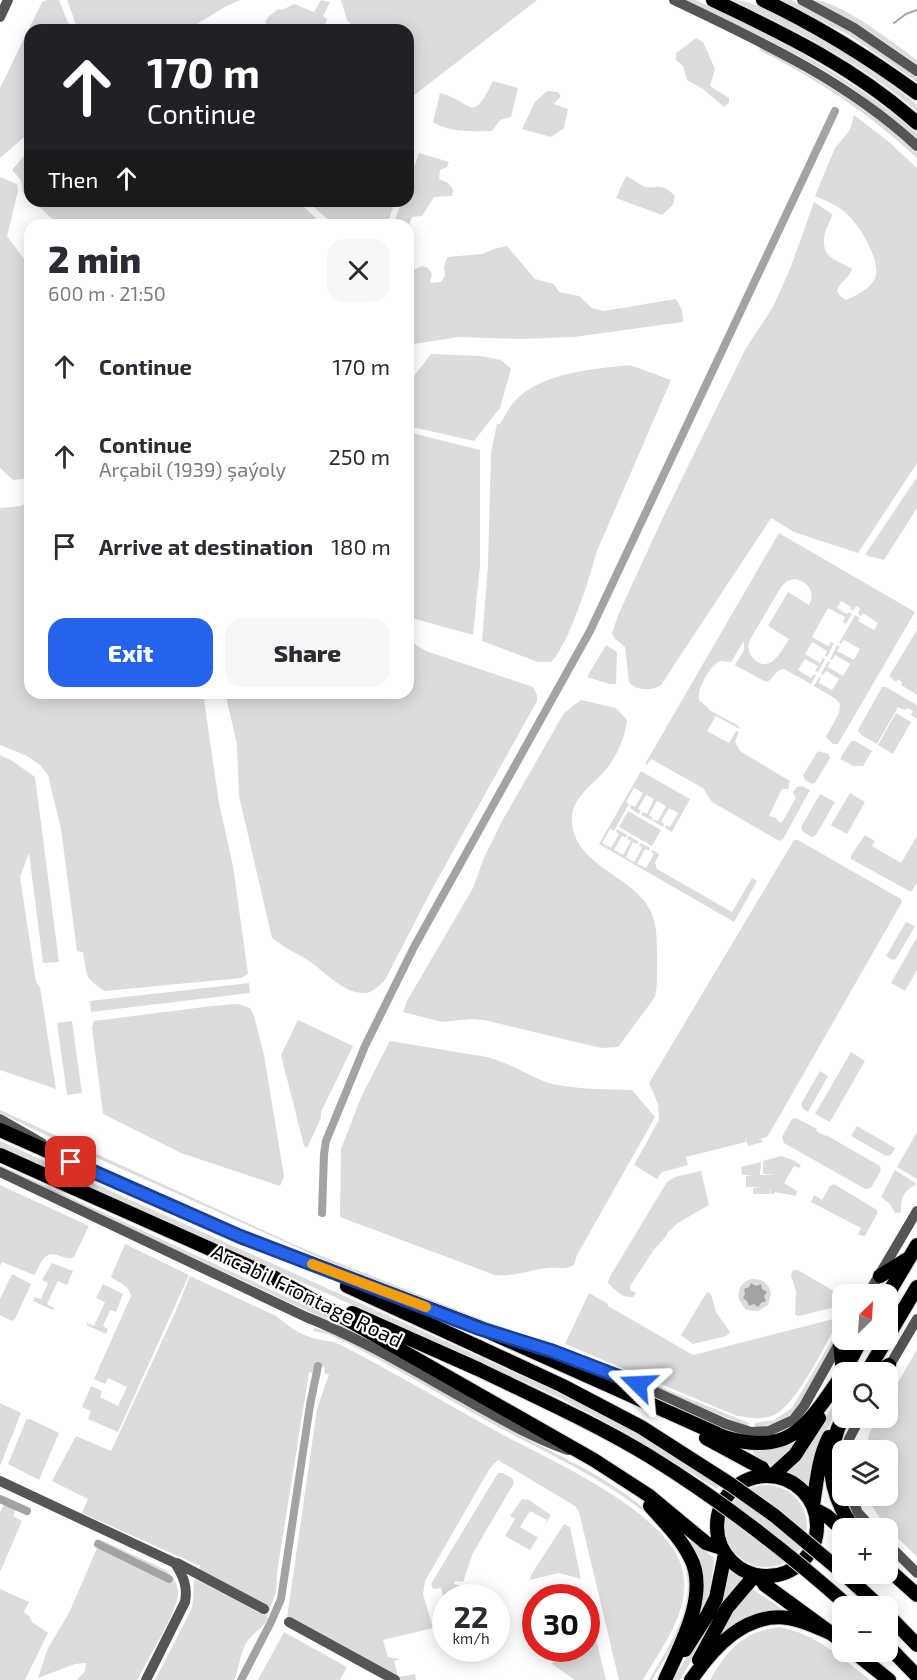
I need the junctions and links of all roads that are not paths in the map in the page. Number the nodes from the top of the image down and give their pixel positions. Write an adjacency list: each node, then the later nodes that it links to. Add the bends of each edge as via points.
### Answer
1 (8, 0): 6 (street)
2 (674, 0): 10 (street, via 825,77)
3 (713, 0): 9 (main road, via 794,38 834,62)
4 (763, 0): 8 (main road, via 844,43)
5 (802, 0): 7 (street, via 854,28)
6 (0, 17)
7 (917, 71)
8 (917, 93)
9 (917, 123)
10 (917, 146)
11 (0, 1119): 14 (street)
12 (0, 1130): 14 (main road)
13 (0, 1155): 19 (main road)
14 (89, 1170): 17 (main road)
15 (0, 1173): 34 (street, Arcabil Frontage Road, via 346,1334 536,1439)
16 (917, 1211): 20 (street)
17 (239, 1236): 26 (main road); 44 (main road, bridge, via 561,1385 641,1427 757,1503)
18 (914, 1251): 20 (main road); 22 (main road)
19 (268, 1275): 34 (main road); 50 (main road, bridge, via 478,1369 648,1455 764,1534)
20 (880, 1275): 21 (street)
21 (874, 1284)
22 (894, 1284)
23 (917, 1287): 24 (main road)
24 (898, 1319)
25 (917, 1319): 28 (street)
26 (478, 1328): 27 (street, via 552,1351 740,1430 769,1431 783,1426 800,1412); 30 (main road)
27 (836, 1350)
28 (889, 1362)
29 (832, 1388): 30 (main road, via 801,1429 768,1443 744,1443 724,1437)
30 (628, 1393): 35 (main road)
31 (832, 1393): 35 (main road, via 795,1455)
32 (835, 1428): 38 (main road, via 822,1451)
33 (837, 1428): 39 (main road, via 830,1464 836,1496)
34 (594, 1460): 36 (main road)
35 (770, 1476): 38 (main road, via 796,1485); 41 (main road, via 740,1484 725,1499 717,1520 717,1534)
36 (624, 1478): 41 (main road, via 706,1543); 63 (main road, via 671,1528 695,1569 690,1621)
37 (0, 1481): 43 (street)
38 (813, 1507): 40 (main road); 46 (main road, via 818,1526 815,1543 806,1558 793,1569 776,1575)
39 (847, 1518)
40 (832, 1520)
41 (724, 1551): 46 (main road, via 738,1567); 63 (main road, via 716,1598)
42 (898, 1554): 45 (street)
43 (175, 1563): 52 (street); 61 (street, via 185,1582 185,1602)
44 (832, 1563)
45 (917, 1573)
46 (757, 1575): 55 (main road); 64 (main road, via 727,1608)
47 (898, 1579): 49 (main road)
48 (856, 1584): 51 (main road)
49 (914, 1594)
50 (836, 1596)
51 (868, 1596)
52 (264, 1609)
53 (289, 1622): 62 (street)
54 (898, 1625): 57 (main road)
55 (832, 1634)
56 (832, 1636): 64 (main road, via 788,1618 769,1617 736,1631)
57 (917, 1645)
58 (898, 1656): 60 (main road)
59 (866, 1662): 65 (main road)
60 (917, 1676)
61 (146, 1680)
62 (395, 1680)
63 (665, 1680)
64 (689, 1680)
65 (889, 1680)

